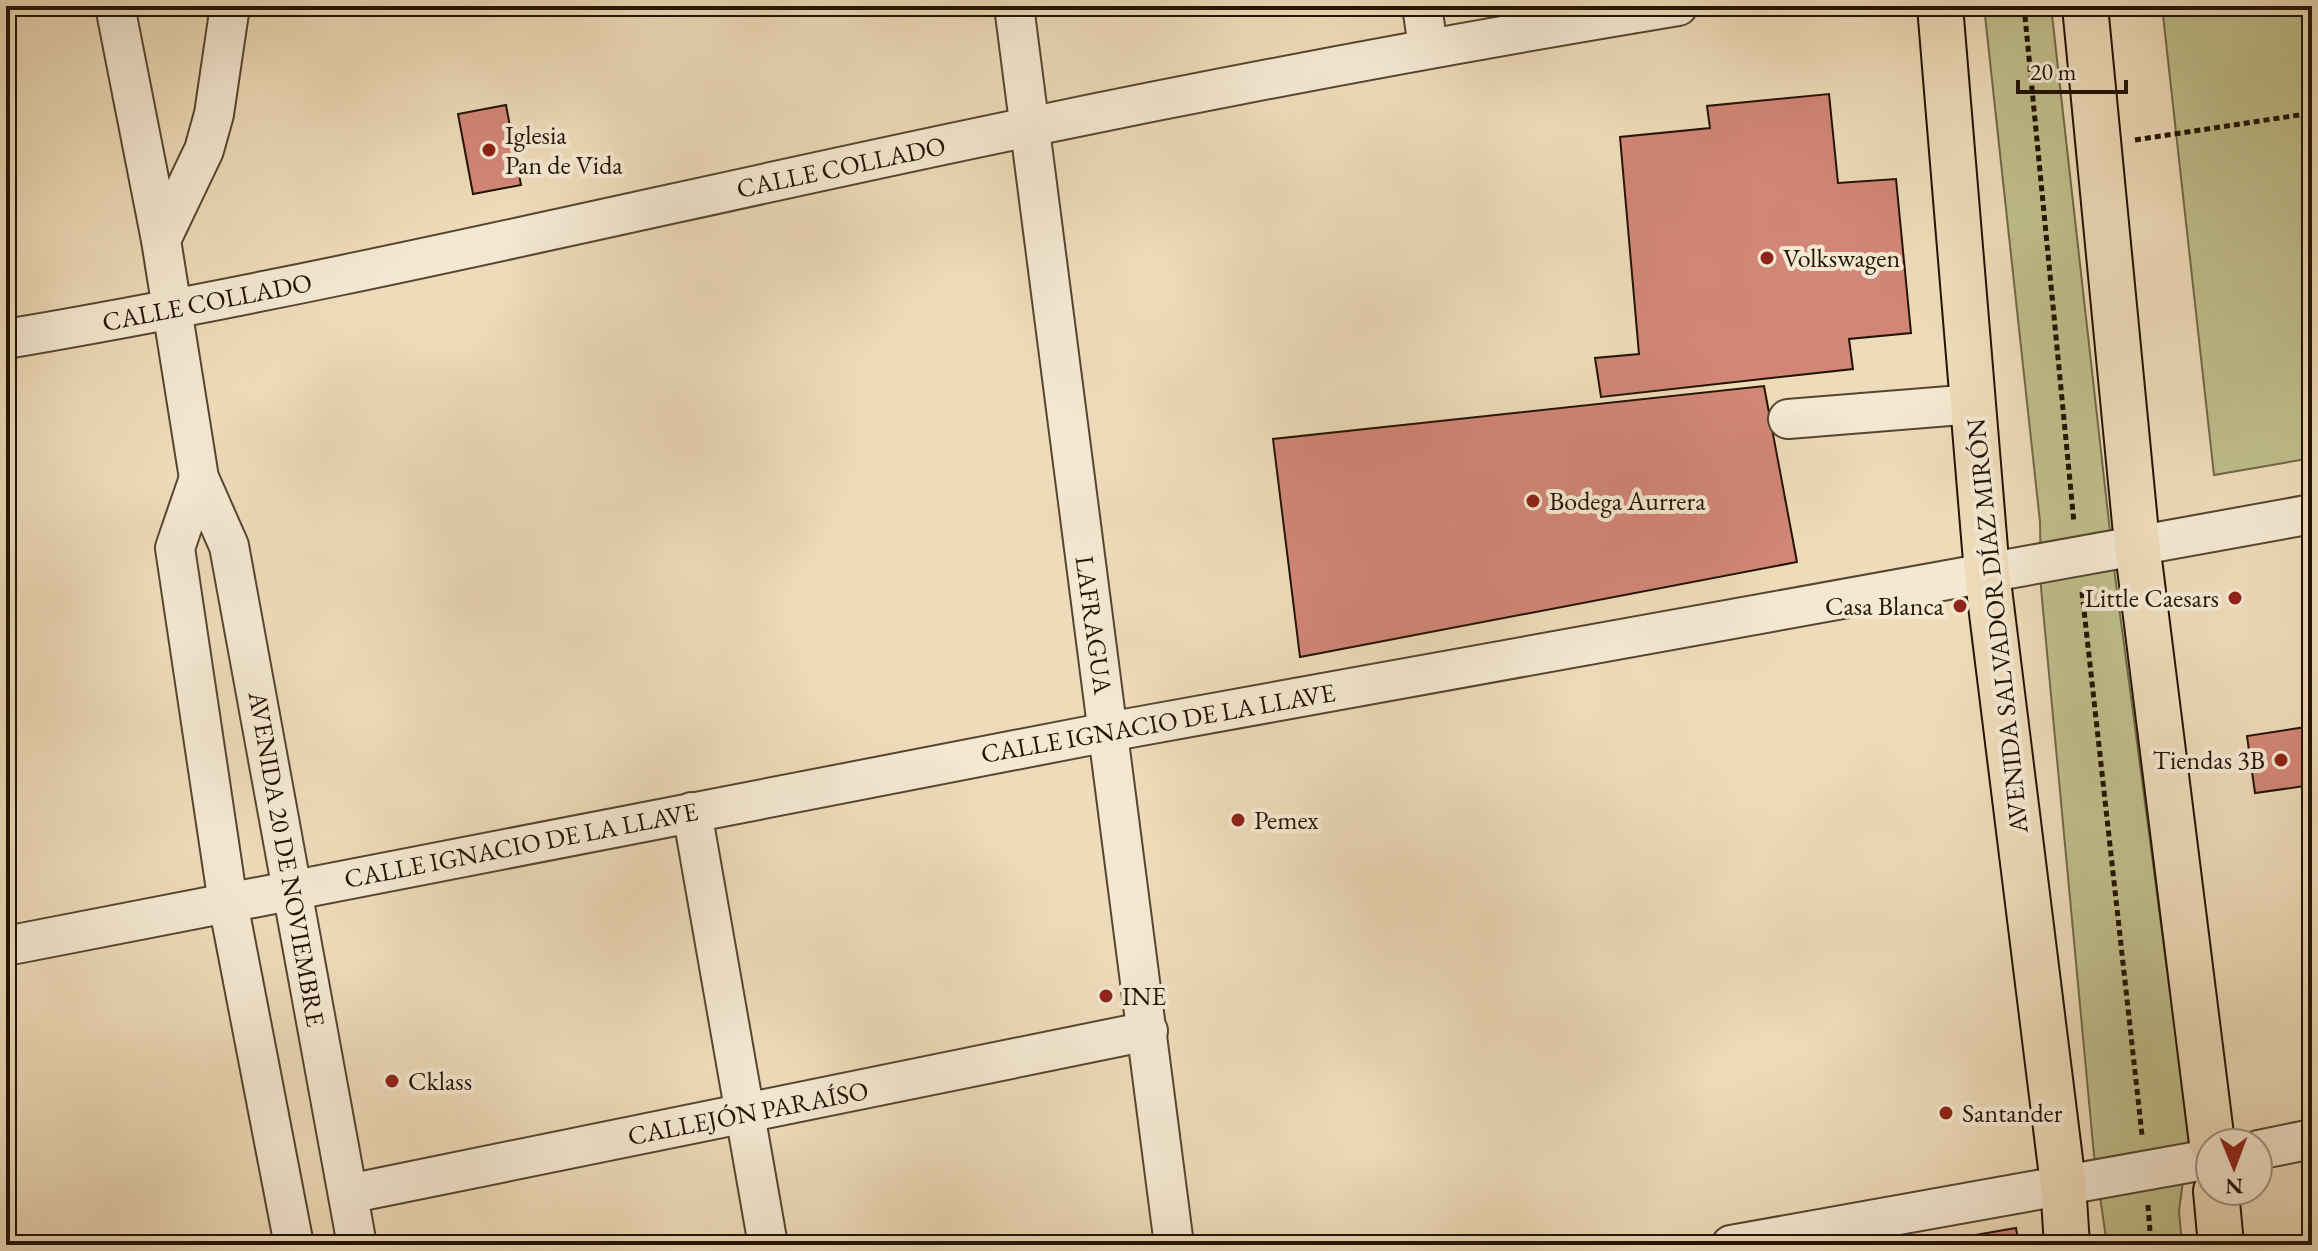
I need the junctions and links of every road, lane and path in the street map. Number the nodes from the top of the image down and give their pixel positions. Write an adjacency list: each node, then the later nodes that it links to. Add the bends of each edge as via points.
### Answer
1 (115, 6): 12 (street, AVENIDA 20 DE NOVIEMBRE)
2 (230, 6): 12 (street, via 204,150)
3 (1014, 6): 11 (street, LAFRAGUA)
4 (1422, 6): 9 (street)
5 (1678, 6): 9 (street, CALLE COLLADO)
6 (1940, 6): 15 (main road, AVENIDA SALVADOR DÍAZ MIRÓN)
7 (2024, 6): 20 (path)
8 (2085, 6): 19 (main road)
9 (1428, 47): 11 (street, CALLE COLLADO)
10 (2312, 115): 10 (path, via 2183,132)
11 (1028, 127): 13 (street, CALLE COLLADO); 22 (street, LAFRAGUA)
12 (161, 240): 13 (street, AVENIDA 20 DE NOVIEMBRE)
13 (172, 311): 14 (street, CALLE COLLADO); 17 (street, AVENIDA 20 DE NOVIEMBRE)
14 (6, 339)
15 (1974, 404): 16 (street); 21 (main road, AVENIDA SALVADOR DÍAZ MIRÓN)
16 (1788, 419)
17 (199, 478): 24 (street, AVENIDA 20 DE NOVIEMBRE, via 229,546); 25 (street, AVENIDA 20 DE NOVIEMBRE, via 175,548)
18 (2312, 514): 19 (street, CALLE IGNACIO DE LA LLAVE)
19 (2137, 544): 20 (street, CALLE IGNACIO DE LA LLAVE); 29 (main road)
20 (2078, 556): 21 (street, CALLE IGNACIO DE LA LLAVE); 33 (path)
21 (1987, 573): 22 (street, CALLE IGNACIO DE LA LLAVE); 34 (main road, AVENIDA SALVADOR DÍAZ MIRÓN)
22 (1108, 732): 23 (street, CALLE IGNACIO DE LA LLAVE); 27 (street, LAFRAGUA)
23 (692, 812): 24 (street, CALLE IGNACIO DE LA LLAVE); 28 (street)
24 (293, 890): 25 (street, CALLE IGNACIO DE LA LLAVE); 35 (street, AVENIDA 20 DE NOVIEMBRE)
25 (228, 903): 26 (street, CALLE IGNACIO DE LA LLAVE); 37 (street, AVENIDA 20 DE NOVIEMBRE)
26 (6, 946)
27 (1148, 1031): 28 (street, CALLEJÓN PARAÍSO); 40 (street, LAFRAGUA)
28 (745, 1115): 35 (street, CALLEJÓN PARAÍSO); 39 (street)
29 (2210, 1127)
30 (2312, 1139): 31 (street)
31 (2274, 1147)
32 (2194, 1162): 33 (street)
33 (2146, 1170): 34 (street); 43 (path)
34 (2063, 1184): 41 (street); 42 (main road, AVENIDA SALVADOR DÍAZ MIRÓN)
35 (348, 1194): 38 (street, AVENIDA 20 DE NOVIEMBRE)
36 (2217, 1207): 44 (main road)
37 (294, 1245)
38 (357, 1245)
39 (768, 1245)
40 (1174, 1245)
41 (1731, 1245)
42 (2067, 1245)
43 (2151, 1245)
44 (2221, 1245)

